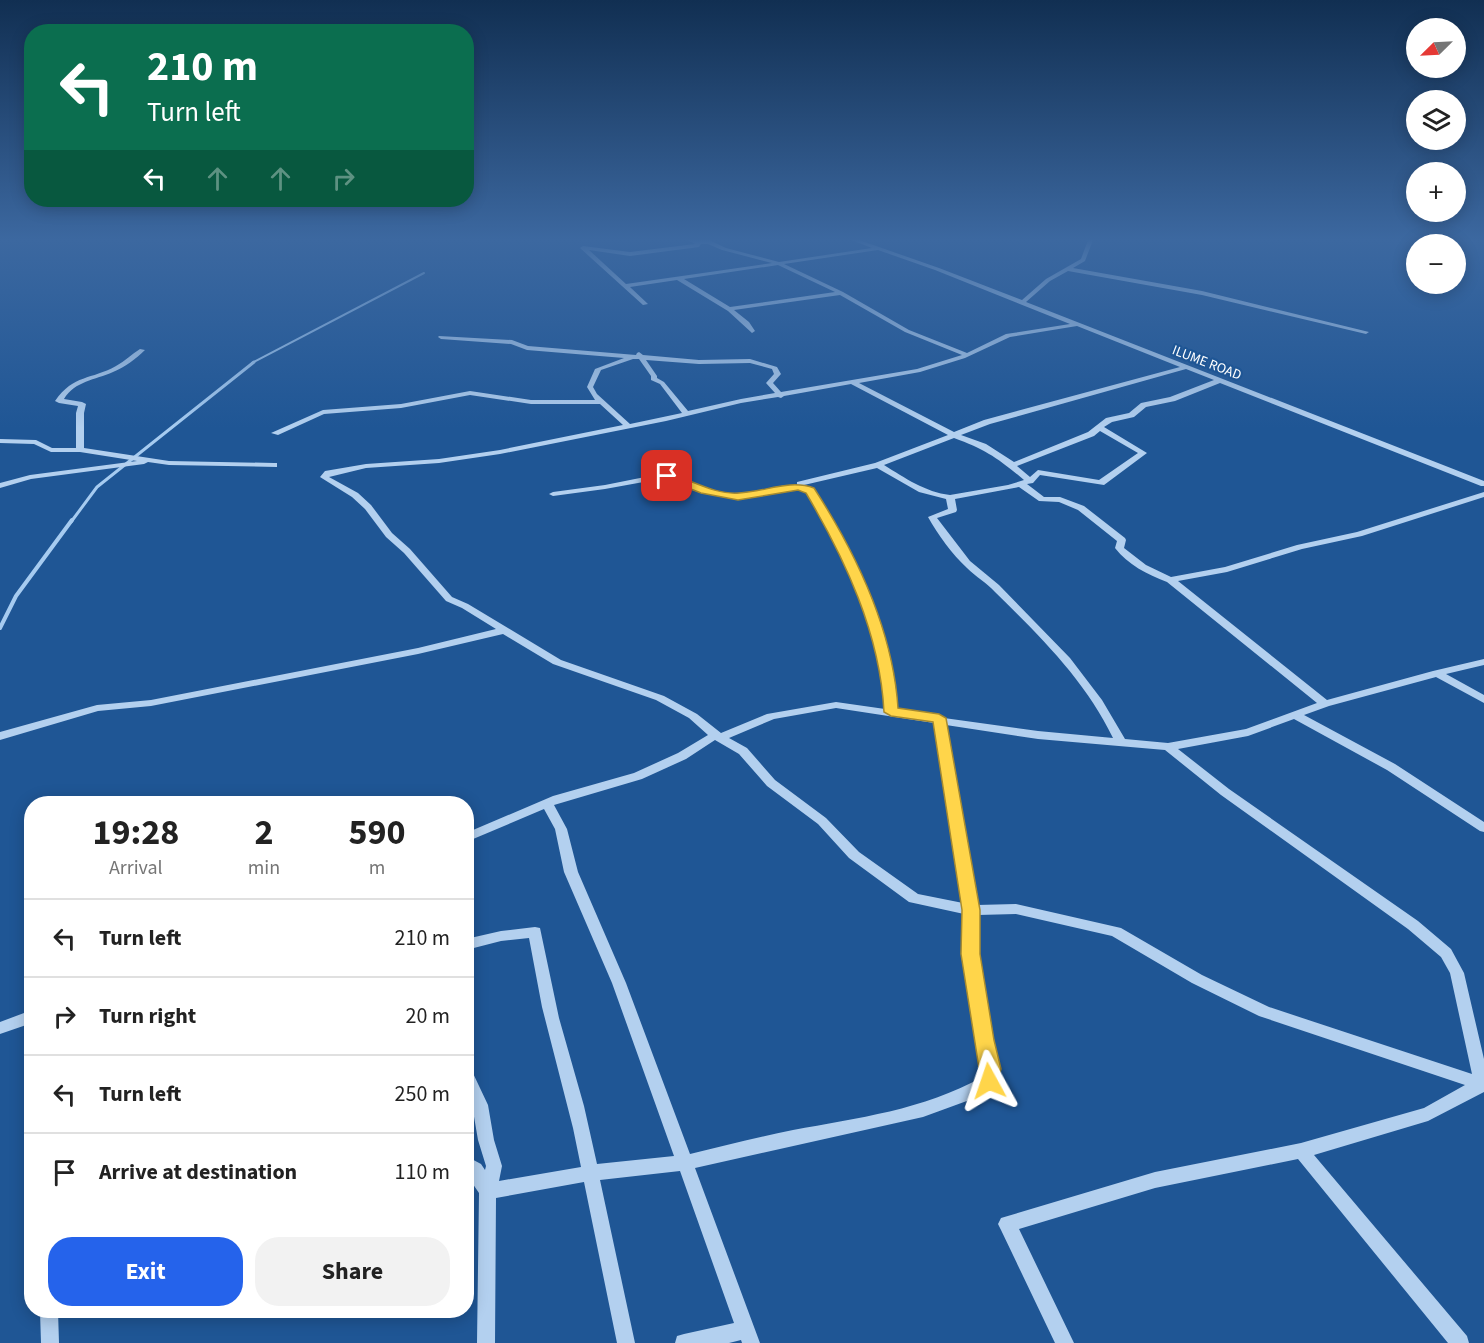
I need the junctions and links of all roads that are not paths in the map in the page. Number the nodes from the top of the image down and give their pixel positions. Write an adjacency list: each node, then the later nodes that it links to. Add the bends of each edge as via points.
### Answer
1 (717, 303): 6 (street)
2 (772, 303): 6 (street)
3 (858, 303): 13 (street, via 908,331)
4 (1025, 303): 7 (street, ILUME ROAD)
5 (1243, 303): 9 (street)
6 (727, 309): 8 (street, via 746,320)
7 (1079, 324): 13 (street, via 1008,335); 14 (street, ILUME ROAD)
8 (752, 331)
9 (1366, 332)
10 (441, 337): 12 (street, via 512,342 526,348)
11 (142, 351): 25 (street, via 118,368 83,378 64,392 59,401 82,404)
12 (639, 355): 17 (street, via 766,365 777,371 769,383); 18 (street, via 598,369 590,387); 19 (street, via 653,379 662,383)
13 (966, 355): 16 (street, via 918,371)
14 (1188, 367): 15 (street, ILUME ROAD); 23 (street)
15 (1221, 380): 21 (street, via 1144,405); 32 (street, ILUME ROAD)
16 (854, 383): 17 (street); 23 (street)
17 (781, 396): 20 (street)
18 (601, 402): 20 (street); 22 (street, via 531,402 470,393 401,406 323,412)
19 (685, 412)
20 (628, 426): 38 (street, via 500,452 366,466 325,475 325,479 368,507 449,600)
21 (1100, 428): 27 (street, via 1055,450); 30 (street, via 1143,453 1101,483 1038,472)
22 (275, 433)
23 (952, 435): 27 (street, via 983,446); 29 (street)
24 (0, 441): 25 (street, via 36,442 51,450)
25 (80, 450): 26 (street)
26 (156, 460): 28 (street); 33 (street, via 30,477)
27 (1010, 464): 30 (street)
28 (274, 465)
29 (878, 465): 31 (street); 36 (street, via 940,497)
30 (1026, 482): 36 (street); 37 (street, via 1042,499 1060,500 1081,508 1117,534 1123,553)
31 (800, 484)
32 (1484, 484)
33 (0, 486)
34 (553, 494): 43 (street, via 660,476 704,491 738,497 806,488 841,543 872,618 890,691)
35 (1484, 494): 37 (street, via 1359,534)
36 (950, 497): 48 (street, via 953,510 933,515 933,521 970,566 997,588 1055,650 1100,705)
37 (1170, 580): 42 (street)
38 (506, 630): 46 (street, via 151,703 97,708); 47 (street, via 556,662 660,698)
39 (1484, 662): 40 (street)
40 (1437, 673): 41 (street); 42 (street)
41 (1484, 700)
42 (1325, 704): 44 (street)
43 (891, 712): 45 (street); 47 (street, via 836,705 793,710)
44 (1295, 715): 49 (street, via 1248,732); 51 (street, via 1391,767)
45 (939, 718): 48 (street, via 1038,735); 53 (street)
46 (0, 736)
47 (719, 736): 50 (street, via 638,776); 53 (street, via 743,751 771,783 832,830 854,855 914,898)
48 (1121, 743): 49 (street)
49 (1168, 747): 57 (street, via 1446,953 1456,973)
50 (547, 803): 52 (street); 60 (street, via 561,829 571,873 619,983)
51 (1484, 828)
52 (474, 835)
53 (971, 910): 57 (street, via 1016,909 1116,932 1264,1012); 60 (street, via 970,954 991,1069 989,1081 949,1101 885,1120)
54 (474, 943): 62 (street, via 535,932)
55 (24, 1019): 56 (street)
56 (0, 1028)
57 (1483, 1085): 59 (street, via 1428,1114)
58 (474, 1092): 63 (street, via 494,1166)
59 (1301, 1151): 70 (street, via 1155,1180 1007,1224); 71 (street)
60 (684, 1163): 62 (street); 65 (street)
61 (474, 1169): 63 (street)
62 (591, 1173): 63 (street); 68 (street)
63 (488, 1191): 67 (street)
64 (49, 1318): 66 (street)
65 (748, 1336): 69 (street)
66 (50, 1343)
67 (486, 1343)
68 (626, 1343)
69 (684, 1343)
70 (1065, 1343)
71 (1460, 1343)

